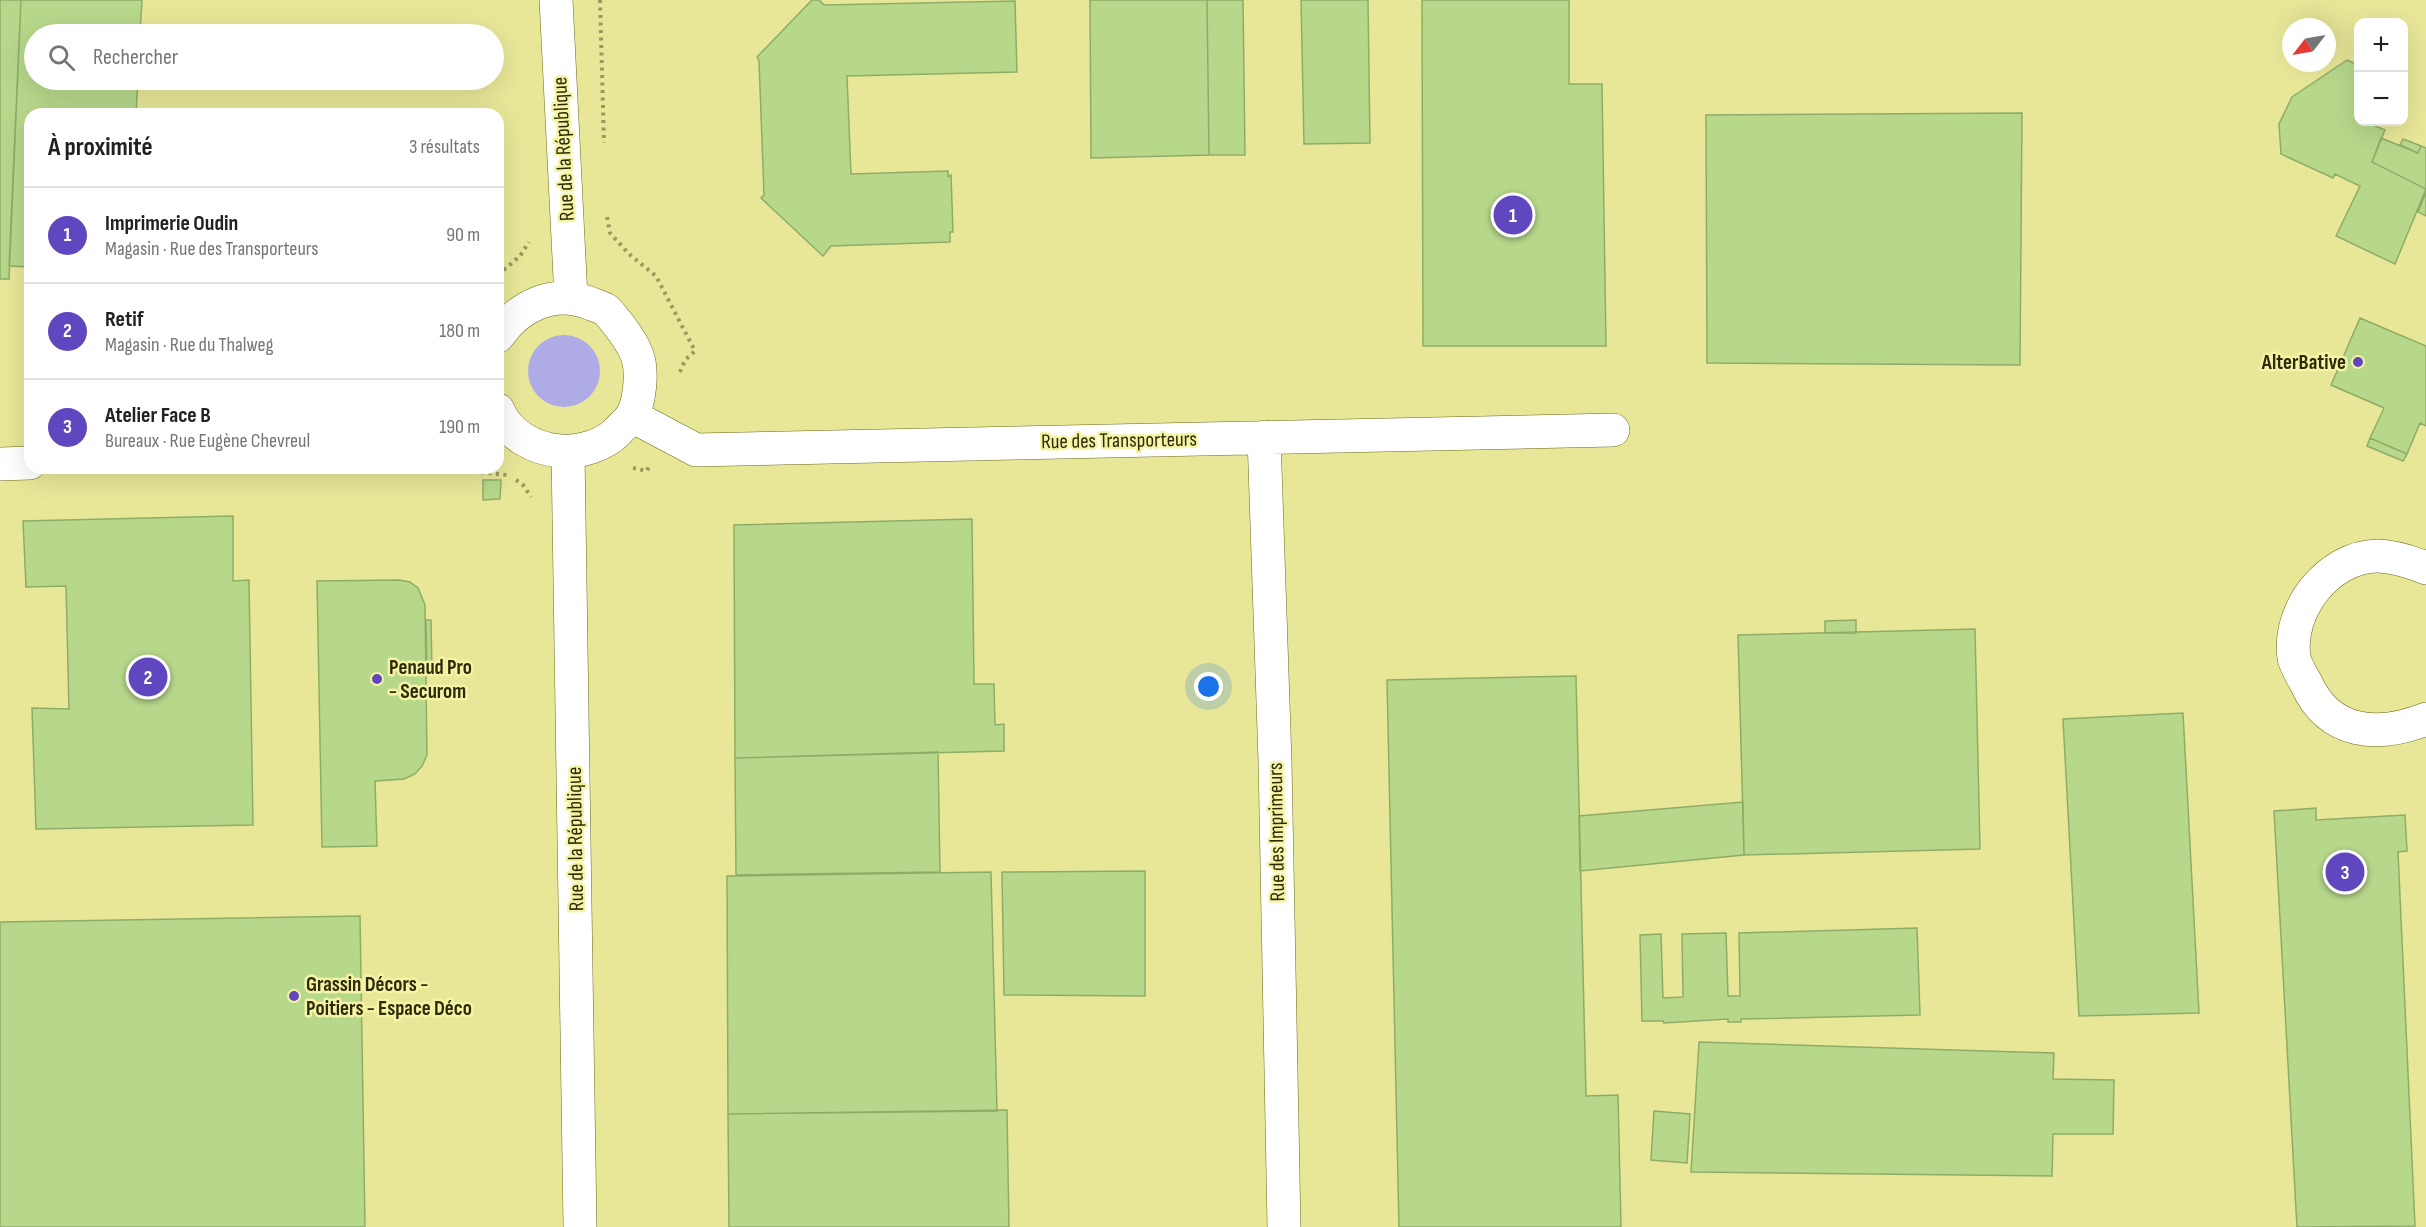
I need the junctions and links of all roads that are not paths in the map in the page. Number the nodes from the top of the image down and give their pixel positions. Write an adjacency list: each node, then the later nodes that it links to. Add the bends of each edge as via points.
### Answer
1 (556, 0): 2 (street, Rue de la République)
2 (571, 298): 3 (street, via 546,298); 4 (street, via 606,310 638,356 640,391)
3 (504, 327)
4 (632, 416): 7 (street, Rue des Transporteurs, via 696,450); 8 (street, via 614,436 590,448)
5 (504, 420): 8 (street, via 520,438 549,450)
6 (1613, 430): 7 (street, Rue des Transporteurs)
7 (1264, 437): 14 (street, Rue des Imprimeurs)
8 (568, 452): 13 (street, Rue de la République)
9 (24, 463): 10 (street)
10 (0, 464)
11 (2426, 568): 12 (street, via 2407,560 2377,556 2347,563 2328,576 2308,596 2296,624 2294,659 2309,692 2333,719 2368,731 2404,728)
12 (2426, 719)
13 (580, 1227)
14 (1284, 1227)

